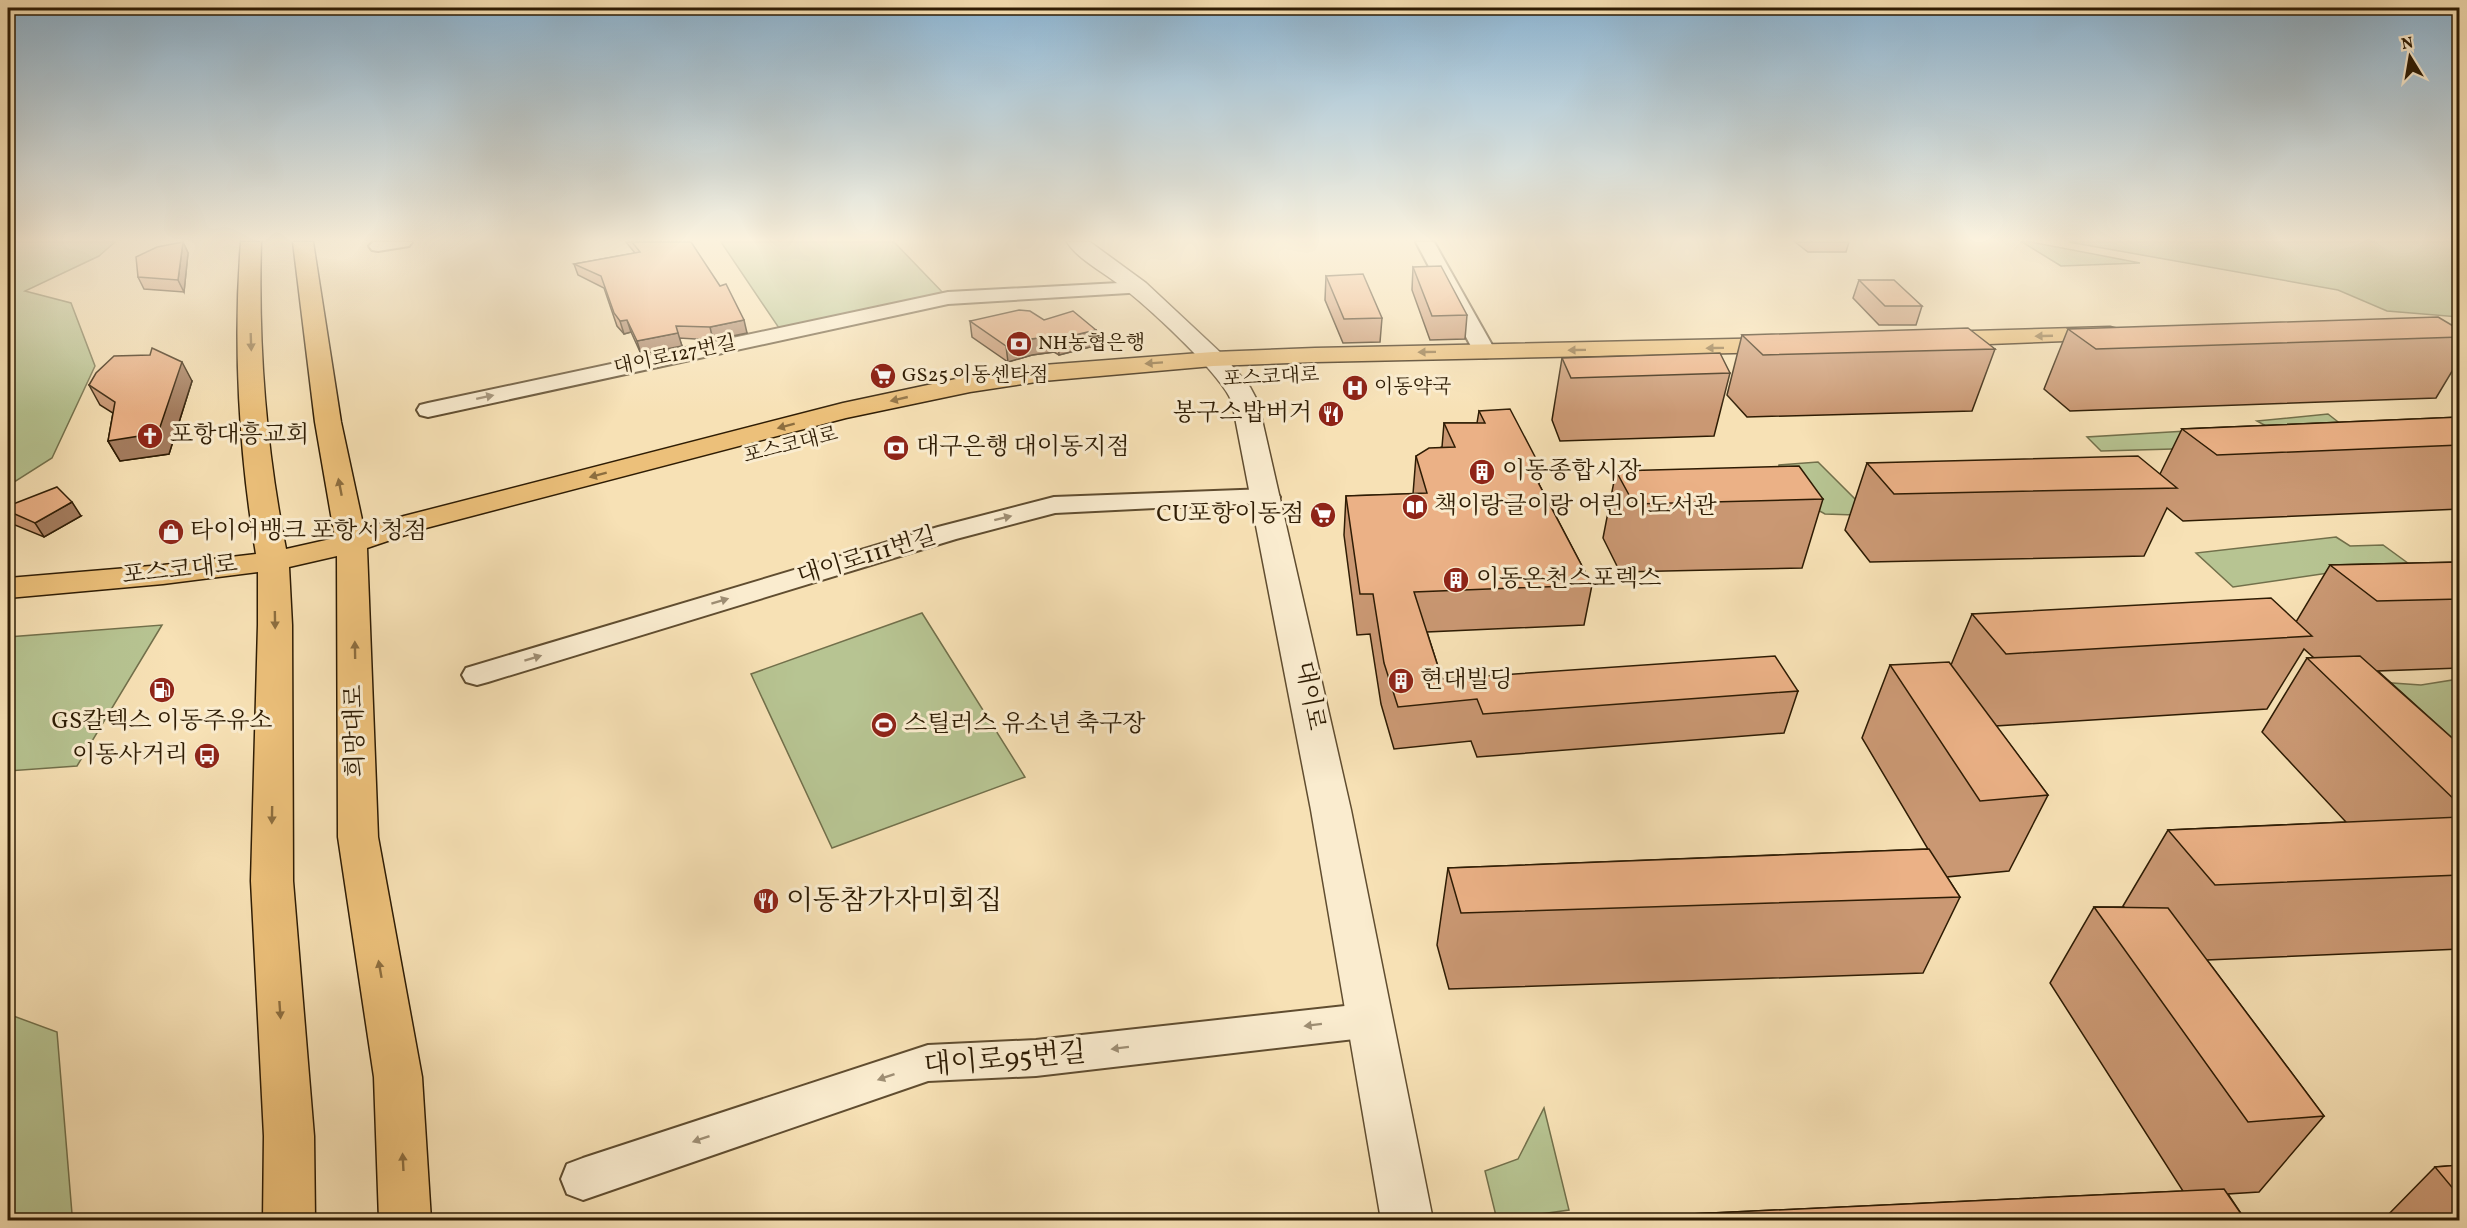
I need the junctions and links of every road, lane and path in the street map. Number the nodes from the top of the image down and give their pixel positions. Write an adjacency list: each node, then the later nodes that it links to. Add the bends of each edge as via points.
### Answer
1 (250, 299): 15 (main road, one-way to 15, via 254,424)
2 (311, 299): 14 (main road, 희망대로, one-way to 2, via 328,422)
3 (942, 299): 12 (street, 대이로127번길, one-way to 3)
4 (1150, 299): 11 (street, 대이로)
5 (1456, 299): 8 (street)
6 (2131, 342): 7 (main road)
7 (1923, 349)
8 (1485, 352): 10 (main road, 포스코대로, one-way to 8); 11 (main road, 포스코대로, one-way to 11)
9 (1801, 354): 10 (main road, 포스코대로)
10 (1630, 358): 11 (main road, 포스코대로)
11 (1222, 369): 13 (street, 대이로, via 1245,402); 14 (main road, 포스코대로, via 971,404 433,537)
12 (428, 410)
13 (1267, 497): 17 (street, 대이로111번길, one-way to 13, via 946,533 1054,506); 18 (street, 대이로)
14 (352, 544): 15 (main road, 포스코대로); 21 (main road, 희망대로, one-way to 14, via 398,1077 358,837)
15 (273, 562): 16 (main road, 포스코대로); 20 (main road, one-way to 20, via 272,881 289,1136)
16 (8, 588)
17 (477, 675)
18 (1372, 1020): 19 (street, 대이로95번길, one-way to 19, via 1036,1058 928,1063); 22 (street, 대이로)
19 (583, 1179)
20 (289, 1221)
21 (405, 1221)
22 (1407, 1221)

